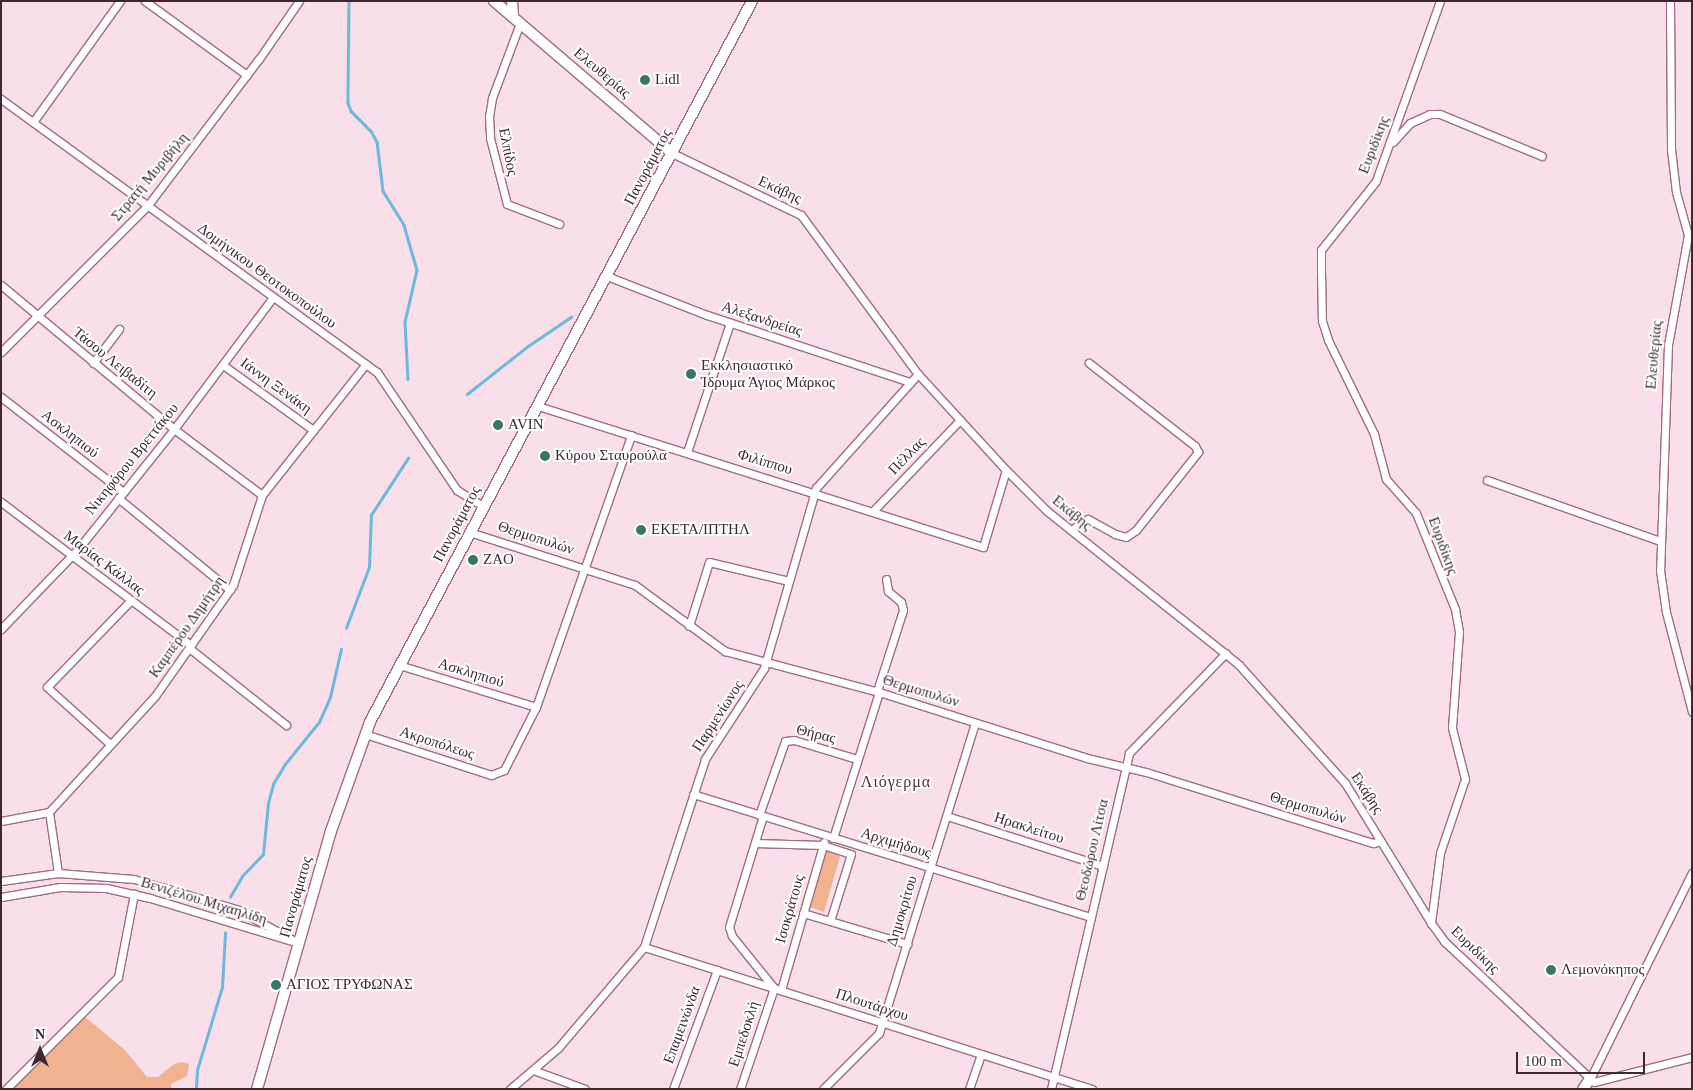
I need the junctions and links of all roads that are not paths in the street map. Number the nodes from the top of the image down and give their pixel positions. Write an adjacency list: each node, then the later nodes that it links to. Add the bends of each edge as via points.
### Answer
1 (120, 1): 12 (street)
2 (145, 1): 10 (street)
3 (299, 1): 10 (street, Στρατή Μυριβήλη)
4 (494, 1): 9 (main road, Ελευθερίας)
5 (512, 1): 9 (main road)
6 (752, 1): 14 (main road, Πανοράματος)
7 (1440, 1): 13 (street, Ευριδίκης)
8 (1670, 1): 49 (street, Ελευθερίας, via 1671,149 1676,192 1688,235 1668,345)
9 (516, 20): 14 (main road, Ελευθερίας); 17 (street, Ελπίδος, via 492,98 490,138 507,204)
10 (247, 76): 16 (street, Στρατή Μυριβήλη)
11 (1, 99): 12 (street, Δομήνικου Θεοτοκοπούλου)
12 (34, 122): 16 (street, Δομήνικου Θεοτοκοπούλου)
13 (1391, 144): 15 (street, via 1410,123 1430,114 1440,114); 90 (street, Ευριδίκης, via 1376,181 1321,250 1322,321 1374,434 1386,479 1416,513 1459,632 1452,728 1465,779 1440,854)
14 (672, 153): 18 (main road, Πανοράματος); 29 (street, Εκάβης, via 801,215)
15 (1542, 156)
16 (148, 206): 20 (street, Δομήνικου Θεοτοκοπούλου); 21 (street, Στρατή Μυριβήλη)
17 (559, 224)
18 (607, 276): 22 (street, Αλεξανδρείας); 32 (main road, Πανοράματος)
19 (1, 285): 21 (street, Τάσου Λειβαδίτη)
20 (273, 297): 27 (street, Δομήνικου Θεοτοκοπούλου); 28 (street, Νικηφόρου Βρεττάκου)
21 (37, 317): 24 (street, Στρατή Μυριβήλη); 26 (street, Τάσου Λειβαδίτη)
22 (730, 323): 30 (street, Αλεξανδρείας); 37 (street)
23 (119, 328): 26 (street)
24 (1, 352)
25 (1089, 363): 47 (street, via 1195,446 1198,452 1136,530 1126,537 1088,519)
26 (93, 364): 34 (street, Τάσου Λειβαδίτη)
27 (366, 364): 35 (street, Καμπέρου Δημήτρη); 45 (street, Δομήνικου Θεοτοκοπούλου, via 385,382 458,490)
28 (223, 365): 34 (street, Νικηφόρου Βρεττάκου); 35 (street, Ιάννη Ξενάκη)
29 (918, 374): 30 (street, Παρμενίωνος); 33 (street, Εκάβης)
30 (910, 382): 41 (street, Παρμενίωνος)
31 (1, 397): 40 (street, Ασκληπιού)
32 (538, 406): 36 (street, Φιλίππου); 45 (main road, Πανοράματος)
33 (960, 420): 38 (street, Εκάβης); 46 (street, Πέλλας)
34 (174, 429): 40 (street, Νικηφόρου Βρεττάκου); 42 (street, Τάσου Λειβαδίτη)
35 (313, 430): 42 (street, Καμπέρου Δημήτρη)
36 (631, 435): 37 (street, Φιλίππου); 51 (street)
37 (687, 452): 41 (street, Φιλίππου)
38 (1006, 470): 46 (street, Φιλίππου, via 983,547); 47 (street, Εκάβης)
39 (1487, 480): 49 (street)
40 (123, 492): 43 (street, Νικηφόρου Βρεττάκου)
41 (814, 492): 46 (street, Φιλίππου); 53 (street, Παρμενίωνος)
42 (262, 495): 54 (street, Καμπέρου Δημήτρη, via 237,580)
43 (118, 498): 50 (street, Νικηφόρου Βρεττάκου); 54 (street)
44 (1, 502): 50 (street, Μαρίας Κάλλας)
45 (484, 506): 48 (main road, Πανοράματος)
46 (873, 511)
47 (1071, 530): 59 (street, Εκάβης)
48 (470, 532): 51 (street, Θερμοπυλών); 61 (main road, Πανοράματος)
49 (1660, 541): 64 (street, Ελευθερίας, via 1662,595)
50 (72, 556): 55 (street, Μαρίας Κάλλας); 57 (street, Νικηφόρου Βρεττάκου)
51 (584, 568): 56 (street, Θερμοπυλών, via 635,585); 63 (street)
52 (886, 579): 62 (street, Ισοκράτους, via 888,591 901,602 903,610)
53 (789, 581): 56 (street, via 709,562); 60 (street, Παρμενίωνος)
54 (230, 590): 58 (street, Καμπέρου Δημήτρη)
55 (131, 600): 58 (street, Μαρίας Κάλλας); 68 (street, via 47,687)
56 (689, 626): 60 (street, Θερμοπυλών, via 720,649)
57 (1, 629)
58 (190, 647): 66 (street, Μαρίας Κάλλας); 68 (street, Καμπέρου Δημήτρη, via 155,696)
59 (1226, 653): 70 (street, Θεοδώρου Λίτσα, via 1131,750); 77 (street, Εκάβης, via 1346,783)
60 (766, 662): 62 (street, Θερμοπυλών); 71 (street, Παρμενίωνος, via 755,685 709,751)
61 (398, 665): 63 (street, Ασκληπιού); 67 (main road, Πανοράματος)
62 (878, 692): 65 (street, Θερμοπυλών); 69 (street, Ισοκράτους)
63 (536, 707): 67 (street, Ακροπόλεως, via 501,774 491,775)
64 (1692, 712)
65 (975, 722): 70 (street, Θερμοπυλών); 74 (street, Δημοκρίτου)
66 (286, 725)
67 (365, 734): 91 (main road, Πανοράματος, via 340,803)
68 (110, 744): 72 (street, Καμπέρου Δημήτρη)
69 (857, 759): 73 (street, Θήρας, via 794,740 786,741 781,746); 76 (street, Ισοκράτους)
70 (1125, 768): 77 (street, Θερμοπυλών, via 1373,843); 80 (street, Θεοδώρου Λίτσα)
71 (693, 794): 73 (street, Αρχιμήδους); 93 (street, Παρμενίωνος)
72 (49, 812): 75 (street); 82 (street)
73 (761, 815): 76 (street, Αρχιμήδους); 78 (street)
74 (947, 816): 80 (street, Ηρακλείτου); 81 (street, Δημοκρίτου)
75 (1, 821)
76 (829, 837): 79 (street, Ισοκράτους); 81 (street, Αρχιμήδους)
77 (1381, 841): 90 (street, Εκάβης)
78 (755, 843): 79 (street); 95 (street, via 729,927 732,936)
79 (823, 846): 87 (street, Ισοκράτους); 89 (street, via 851,854)
80 (1103, 866): 88 (street, Θεοδώρου Λίτσα)
81 (930, 868): 88 (street, Αρχιμήδους); 92 (street, Δημοκρίτου)
82 (58, 874): 84 (street, Βενιζέλου Μιχαηλίδη); 91 (street, Βενιζέλου Μιχαηλίδη, via 115,876 171,888 252,916)
83 (1692, 874): 101 (street)
84 (1, 881)
85 (134, 894): 86 (street, Βενιζέλου Μιχαηλίδη, via 106,888 60,887); 91 (street, Βενιζέλου Μιχαηλίδη); 103 (street, via 118,977)
86 (1, 896)
87 (803, 913): 89 (street); 95 (street, Ισοκράτους)
88 (1090, 917): 100 (street, Θεοδώρου Λίτσα)
89 (830, 921): 92 (street)
90 (1431, 923): 101 (street, Ευριδίκης, via 1445,942)
91 (298, 943): 104 (main road, Πανοράματος)
92 (907, 944): 96 (street, Δημοκρίτου)
93 (644, 947): 94 (street, Πλουτάρχου); 99 (street, Παρμενίωνος, via 558,1048)
94 (717, 970): 95 (street, Πλουτάρχου); 107 (street, Επαμεινώνδα)
95 (777, 989): 96 (street, Πλουτάρχου); 108 (street, Εμπεδοκλή)
96 (882, 1022): 97 (street, Πλουτάρχου); 109 (street, Δημοκρίτου, via 878,1035)
97 (981, 1054): 100 (street, Πλουτάρχου); 110 (street)
98 (1692, 1056): 101 (street, via 1614,1078)
99 (533, 1070): 102 (street); 105 (street, Παρμενίωνος)
100 (1053, 1076): 111 (street, Θεοδώρου Λίτσα); 112 (street, Πλουτάρχου)
101 (1590, 1080): 113 (main road)
102 (577, 1088): 106 (street)
103 (6, 1089)
104 (256, 1089)
105 (510, 1089)
106 (585, 1089)
107 (674, 1089)
108 (740, 1089)
109 (823, 1089)
110 (969, 1089)
111 (1051, 1089)
112 (1092, 1089)
113 (1583, 1089)

